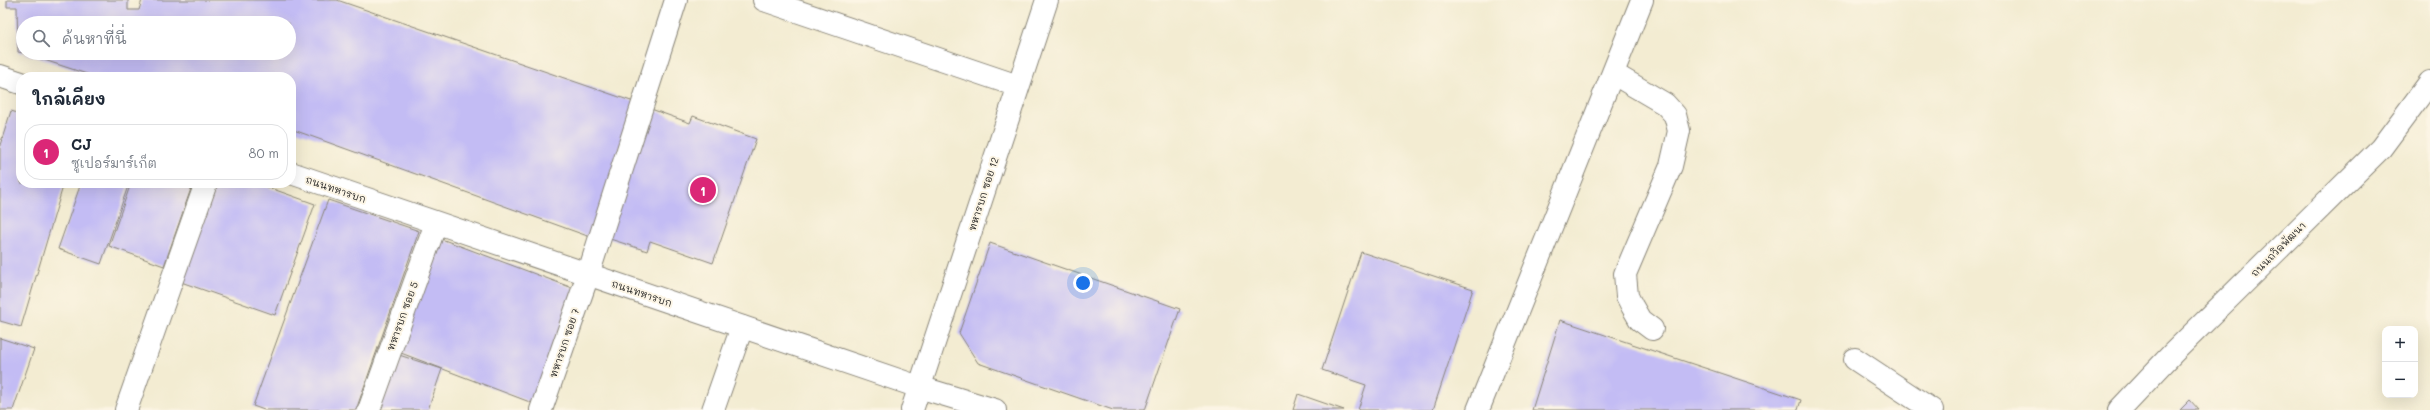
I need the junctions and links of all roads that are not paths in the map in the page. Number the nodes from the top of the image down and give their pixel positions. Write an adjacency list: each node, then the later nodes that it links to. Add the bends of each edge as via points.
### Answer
1 (676, 0): 13 (street, ทหารบก ซอย 7)
2 (764, 0): 9 (street)
3 (1047, 0): 9 (street, ทหารบก ซอย 12)
4 (1642, 0): 5 (street)
5 (1614, 74): 15 (street, via 1665,104 1675,115 1679,131 1671,166 1625,274 1627,296 1640,320); 24 (street)
6 (0, 76): 7 (street)
7 (16, 81)
8 (2430, 82): 26 (street, ถนนถวิลพัฒนา, via 2381,148 2173,353)
9 (1018, 86): 17 (street, ทหารบก ซอย 12)
10 (296, 176): 12 (street, ถนนทหารบก)
11 (204, 188): 18 (street)
12 (436, 223): 13 (street, ถนนทหารบก); 19 (street, ทหารบก ซอย 5)
13 (588, 275): 14 (street, ถนนทหารบก); 20 (street, ทหารบก ซอย 7)
14 (742, 327): 17 (street, ถนนทหารบก); 21 (street)
15 (1652, 329)
16 (1855, 359): 25 (street)
17 (919, 387): 22 (street, ทหารบก ซอย 12); 23 (street, ถนนทหารบก)
18 (126, 410)
19 (369, 410)
20 (541, 410)
21 (713, 410)
22 (912, 410)
23 (995, 410)
24 (1478, 410)
25 (1932, 410)
26 (2119, 410)

